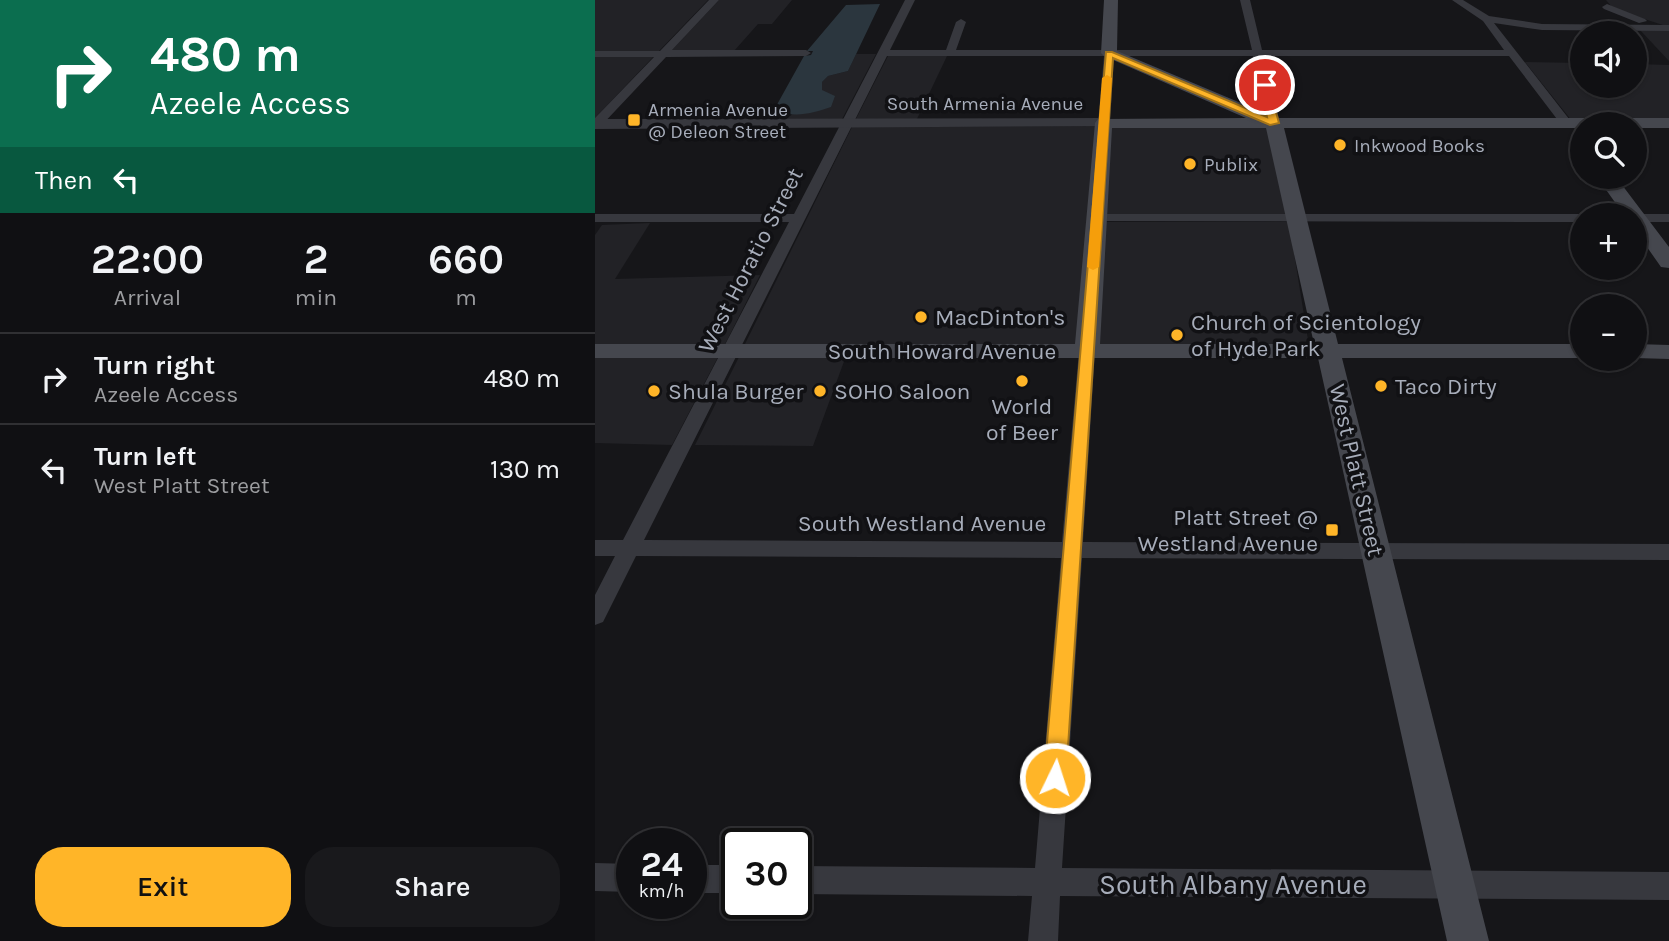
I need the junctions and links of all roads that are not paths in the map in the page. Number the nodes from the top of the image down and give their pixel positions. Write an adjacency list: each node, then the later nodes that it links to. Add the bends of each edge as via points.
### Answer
1 (714, 0): 21 (street)
2 (910, 0): 15 (street, West Horatio Street)
3 (1111, 0): 17 (main road)
4 (1245, 0): 18 (street, West Platt Street)
5 (1457, 0): 7 (street)
6 (1604, 4): 8 (street, via 1606,15); 12 (street)
7 (1486, 19): 11 (street); 13 (street)
8 (1598, 21)
9 (961, 22): 16 (street)
10 (1570, 26): 11 (street)
11 (1542, 27): 13 (street)
12 (1664, 28)
13 (1501, 40): 19 (street)
14 (806, 53): 21 (street)
15 (883, 53): 16 (street); 25 (street, West Horatio Street)
16 (950, 53): 17 (street)
17 (1109, 53): 18 (street); 22 (main road); 26 (street)
18 (1257, 53): 19 (street); 22 (street, West Platt Street)
19 (1511, 53): 27 (street)
20 (595, 54): 21 (street)
21 (663, 54): 24 (street)
22 (1274, 123): 26 (main road, South Armenia Avenue); 27 (main road, South Armenia Avenue); 32 (main road, West Platt Street)
23 (1669, 123): 27 (main road, South Armenia Avenue)
24 (595, 124): 25 (street, South Armenia Avenue)
25 (847, 124): 26 (street, South Armenia Avenue); 30 (street, West Horatio Street)
26 (1104, 124): 31 (main road)
27 (1567, 124): 28 (main road)
28 (1570, 128)
29 (595, 218): 30 (street)
30 (798, 218): 39 (street, West Horatio Street)
31 (1097, 218): 32 (street); 40 (main road)
32 (1297, 218): 33 (street); 41 (main road, West Platt Street)
33 (1570, 218)
34 (1647, 218): 35 (street)
35 (1669, 218)
36 (1647, 233): 37 (main road)
37 (1669, 262)
38 (595, 351): 39 (main road, South Howard Avenue)
39 (731, 351): 40 (main road, South Howard Avenue); 46 (street, West Horatio Street)
40 (1087, 351): 41 (main road, South Howard Avenue); 47 (street)
41 (1329, 351): 42 (main road, South Howard Avenue); 48 (main road, West Platt Street)
42 (1570, 351)
43 (1647, 351): 44 (main road)
44 (1669, 352)
45 (595, 548): 46 (street, South Westland Avenue)
46 (630, 548): 47 (street, South Westland Avenue); 50 (street, West Horatio Street)
47 (1072, 550): 48 (street, South Westland Avenue); 54 (street)
48 (1376, 552): 49 (street, South Westland Avenue); 55 (main road, West Platt Street)
49 (1669, 552)
50 (595, 616)
51 (595, 877): 52 (street)
52 (616, 878)
53 (812, 880): 54 (street, South Albany Avenue)
54 (1047, 884): 55 (street, South Albany Avenue); 57 (street)
55 (1455, 885): 56 (street, South Albany Avenue); 58 (main road, West Platt Street)
56 (1669, 886)
57 (1043, 941)
58 (1468, 941)

